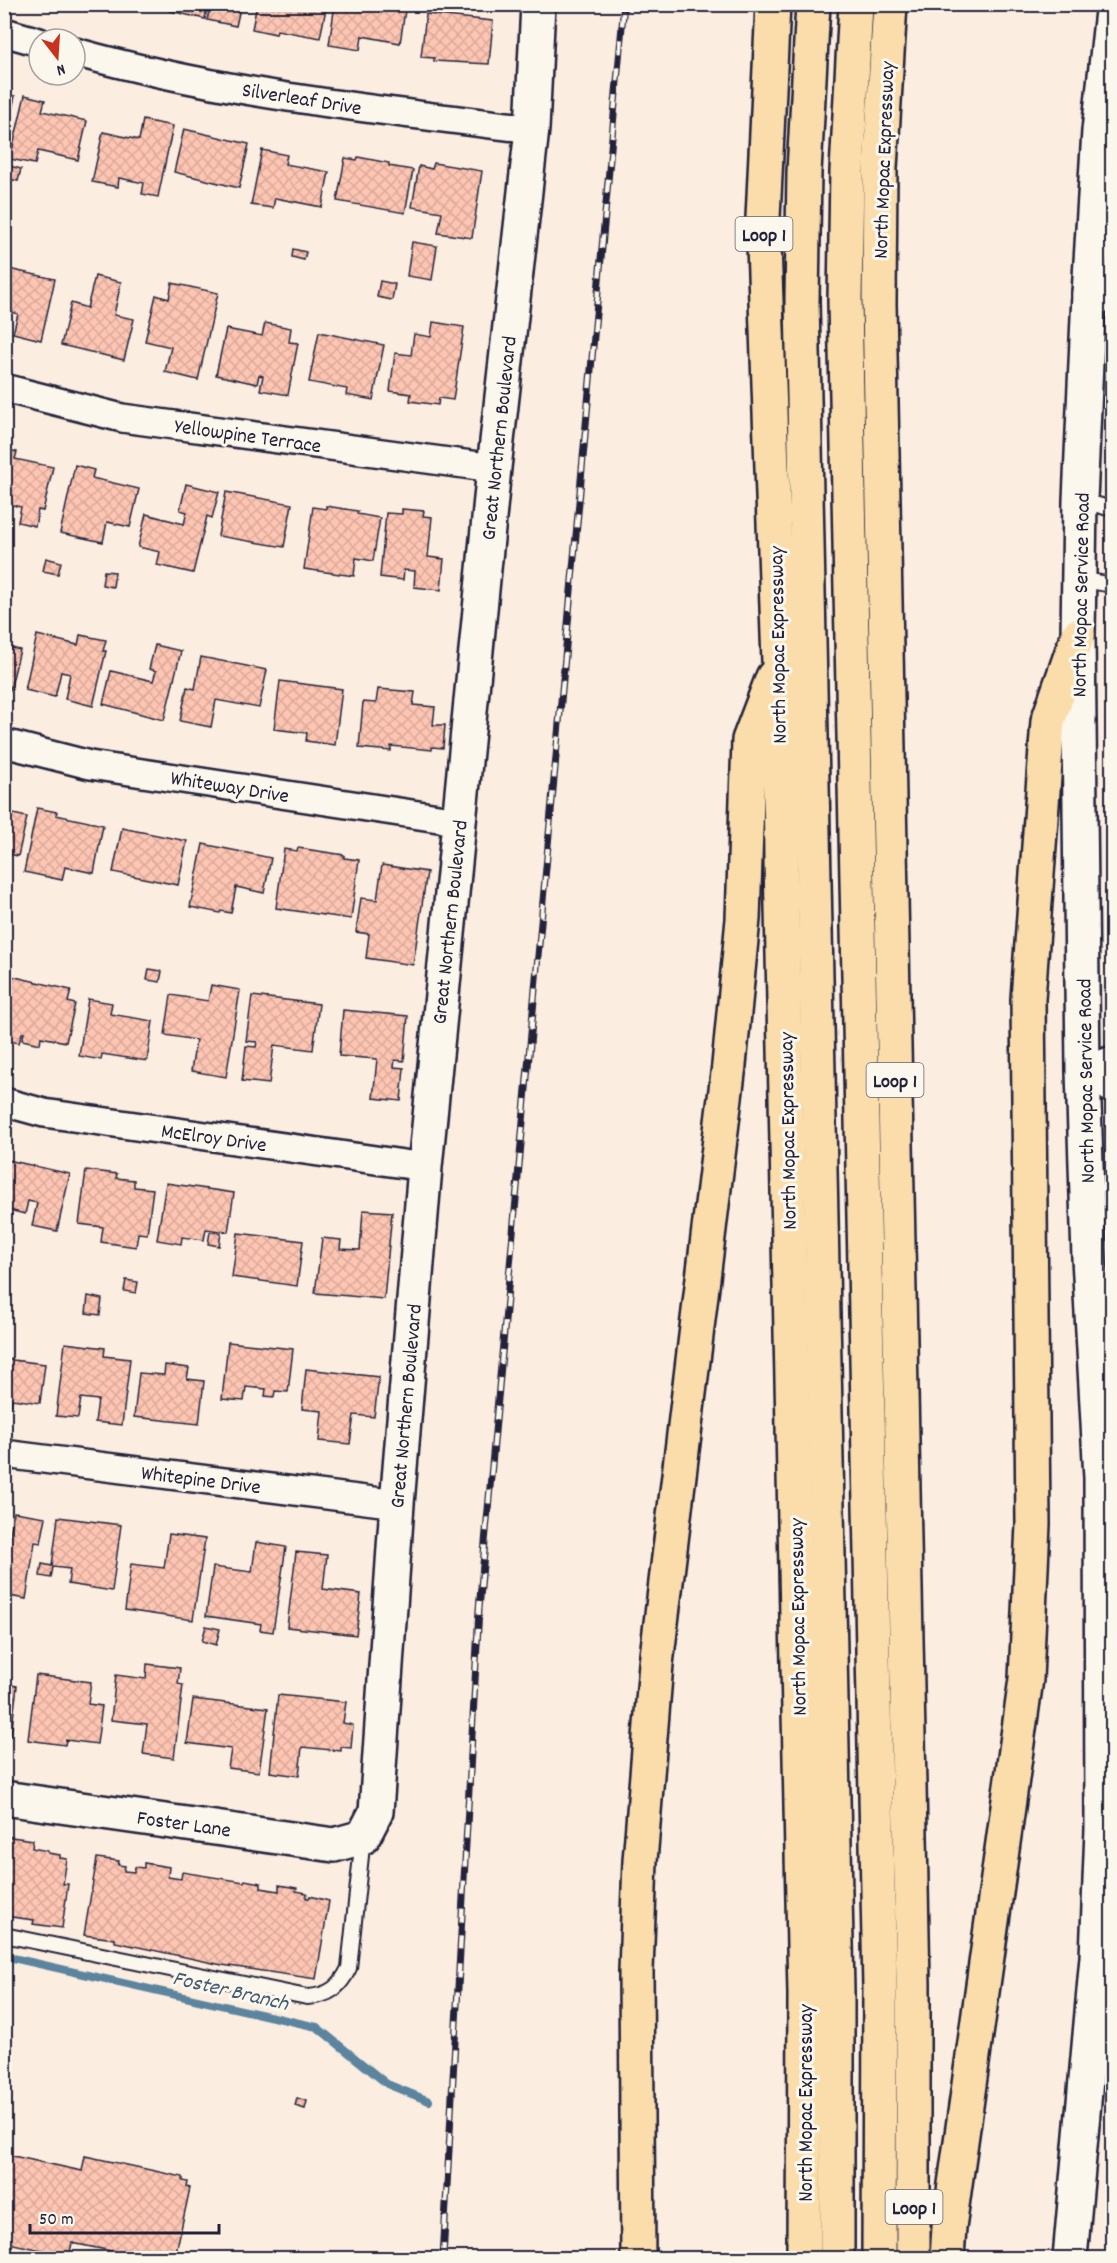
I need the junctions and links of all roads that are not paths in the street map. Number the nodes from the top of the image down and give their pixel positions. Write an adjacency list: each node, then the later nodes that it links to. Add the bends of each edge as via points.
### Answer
1 (538, 4): 10 (main road, Great Northern Boulevard)
2 (773, 4): 20 (highway, North Mopac Expressway / Loop 1, via 763,218)
3 (813, 4): 36 (highway, via 802,302 837,1991)
4 (856, 4): 37 (highway, via 845,301 880,1988)
5 (890, 4): 38 (highway, North Mopac Expressway / Loop 1, via 880,168 879,304 913,1972)
6 (1113, 11): 11 (main road, North Mopac Service Road)
7 (4, 33): 8 (street)
8 (27, 39)
9 (87, 55): 10 (street, Silverleaf Drive, via 304,100)
10 (532, 129): 14 (main road, Great Northern Boulevard)
11 (1106, 130): 12 (main road, North Mopac Service Road)
12 (1101, 295): 15 (main road, North Mopac Service Road)
13 (4, 388): 14 (street, Yellowpine Terrace, via 122,417)
14 (494, 468): 22 (main road, Great Northern Boulevard)
15 (1080, 500): 16 (lane); 17 (main road, North Mopac Service Road)
16 (1113, 509)
17 (1079, 579): 18 (lane); 19 (main road, North Mopac Service Road)
18 (1113, 585)
19 (1078, 635): 23 (main road, North Mopac Service Road); 39 (highway, via 1048,721 1028,999 1033,1524 1026,1678)
20 (779, 662): 34 (highway, via 749,740 743,919 729,1065 656,1664 640,1861 636,1971); 35 (highway, North Mopac Expressway / Loop 1, via 805,1994)
21 (4, 743): 22 (street, Whiteway Drive, via 90,765)
22 (458, 821): 26 (main road, Great Northern Boulevard)
23 (1098, 1066): 24 (street); 32 (main road, North Mopac Service Road, via 1089,1258 1101,1478 1102,1829)
24 (1113, 1089)
25 (4, 1102): 26 (street, McElroy Drive, via 44,1113)
26 (425, 1167): 28 (main road, Great Northern Boulevard)
27 (4, 1454): 28 (street, Whitepine Drive)
28 (397, 1504): 30 (main road, Great Northern Boulevard, via 376,1812)
29 (4, 1798): 30 (main road, Foster Lane, via 334,1845)
30 (363, 1837): 31 (lane, via 349,1968 343,1981 320,1996 295,1995)
31 (4, 1935)
32 (1097, 1957): 33 (main road); 40 (main road, North Mopac Service Road)
33 (1113, 2053)
34 (638, 2259)
35 (804, 2259)
36 (837, 2259)
37 (879, 2259)
38 (913, 2259)
39 (947, 2259)
40 (1070, 2259)

